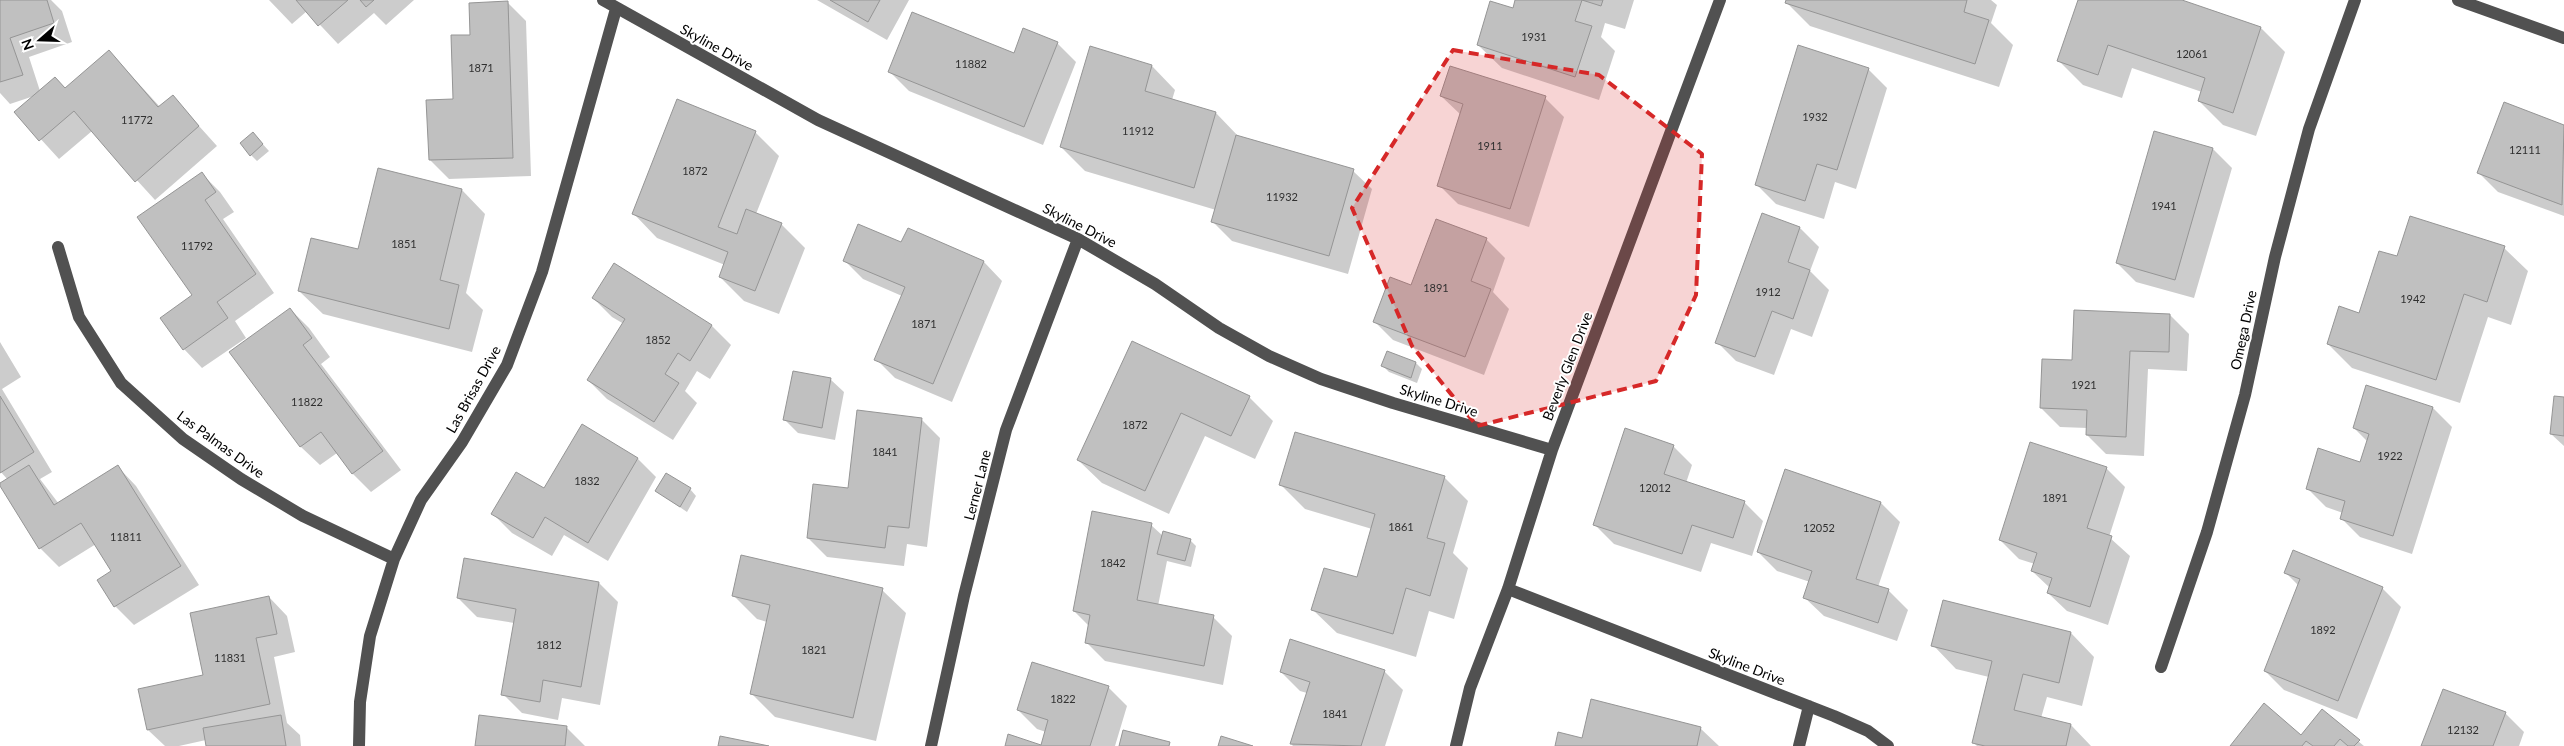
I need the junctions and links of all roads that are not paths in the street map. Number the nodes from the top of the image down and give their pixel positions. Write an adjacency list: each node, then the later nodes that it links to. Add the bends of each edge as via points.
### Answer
1 (603, 0): 5 (street, Skyline Drive)
2 (1720, 0): 9 (street, Beverly Glen Drive)
3 (2355, 0): 12 (street, Omega Drive, via 2309,128 2275,257 2242,404 2207,532)
4 (2458, 0): 6 (street)
5 (616, 9): 7 (street, Skyline Drive, via 818,120); 10 (street, Las Brisas Drive, via 542,272 507,365 462,442 420,500)
6 (2564, 38)
7 (1078, 238): 9 (street, Skyline Drive, via 1269,356 1394,402); 15 (street, Lerner Lane, via 1006,430 964,596)
8 (58, 247): 10 (street, Las Palmas Drive, via 79,317 121,383 183,439 240,479 303,516)
9 (1552, 450): 11 (street, Beverly Glen Drive)
10 (394, 559): 14 (street, Las Brisas Drive, via 370,636 360,702)
11 (1508, 589): 13 (street, Skyline Drive); 16 (street, Beverly Glen Drive, via 1470,688)
12 (2161, 667)
13 (1809, 706): 17 (street); 18 (street, Skyline Drive, via 1868,731)
14 (359, 746)
15 (931, 746)
16 (1456, 746)
17 (1798, 746)
18 (1888, 746)

